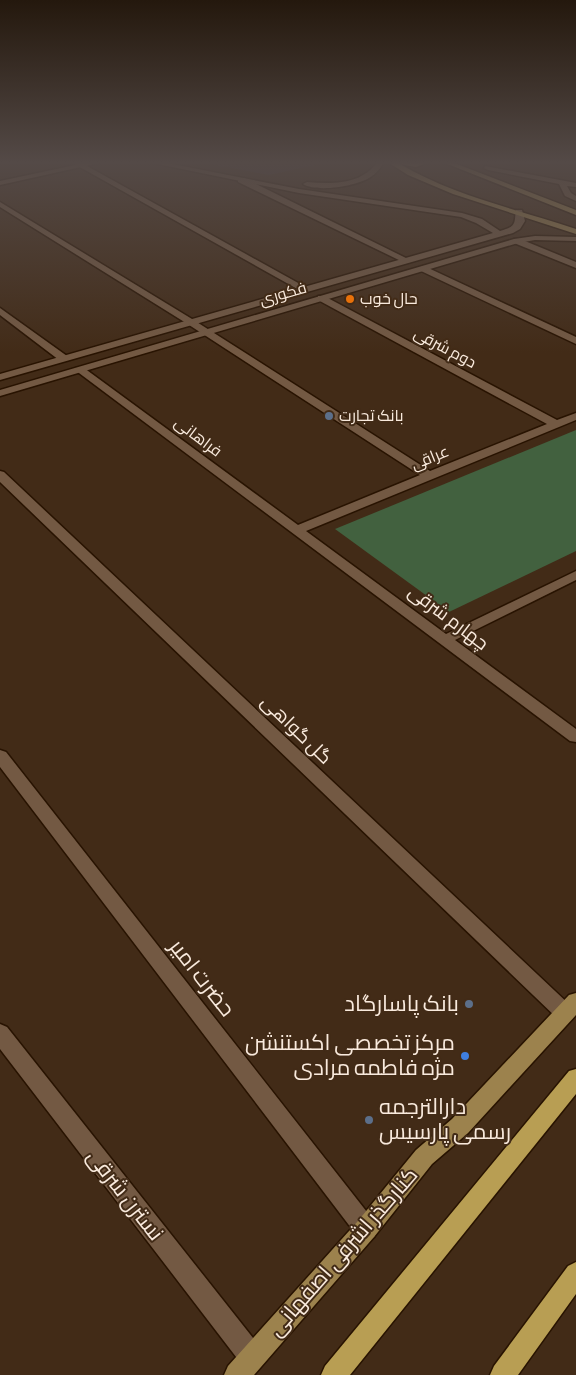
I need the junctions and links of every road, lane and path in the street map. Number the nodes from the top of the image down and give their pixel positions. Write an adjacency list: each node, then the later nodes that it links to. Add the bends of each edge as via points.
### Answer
1 (34, 225): 17 (street)
2 (189, 225): 14 (street)
3 (334, 225): 11 (street)
4 (484, 225): 8 (street)
5 (518, 225): 8 (street, فکوری)
6 (557, 225): 7 (main road)
7 (576, 232)
8 (499, 234): 11 (street, فکوری)
9 (576, 239): 10 (street, فکوری)
10 (517, 241): 12 (street); 13 (street, فکوری)
11 (406, 260): 14 (street, فکوری)
12 (576, 265)
13 (424, 269): 15 (street, فکوری); 19 (street)
14 (304, 289): 17 (street, فکوری)
15 (321, 298): 18 (street, فکوری); 25 (street, دوم شرقی)
16 (0, 311): 20 (street)
17 (189, 321): 18 (street); 20 (street, فکوری)
18 (205, 332): 21 (street, فکوری); 27 (street)
19 (576, 341)
20 (63, 358): 22 (street, فکوری)
21 (80, 370): 23 (street, فکوری); 28 (street, فراهانی)
22 (0, 377)
23 (0, 393)
24 (576, 416): 25 (street, عراقی)
25 (556, 424): 27 (street, عراقی)
26 (0, 475): 33 (street, گل گواهی)
27 (429, 476): 28 (street, عراقی)
28 (296, 530): 30 (street, چهارم شرقی)
29 (576, 575): 30 (street)
30 (444, 640): 31 (street, چهارم شرقی)
31 (576, 737)
32 (0, 756): 36 (street, حضرت امیر)
33 (570, 1007): 36 (main road, کنارگذر اشرفی اصفهانی, via 460,1126 424,1157)
34 (0, 1033): 38 (street, نسترن شرقی)
35 (576, 1078): 40 (highway)
36 (366, 1229): 38 (main road, کنارگذر اشرفی اصفهانی)
37 (576, 1274): 41 (highway)
38 (252, 1357): 39 (main road, کنارگذر اشرفی اصفهانی)
39 (236, 1375)
40 (334, 1375)
41 (503, 1375)

